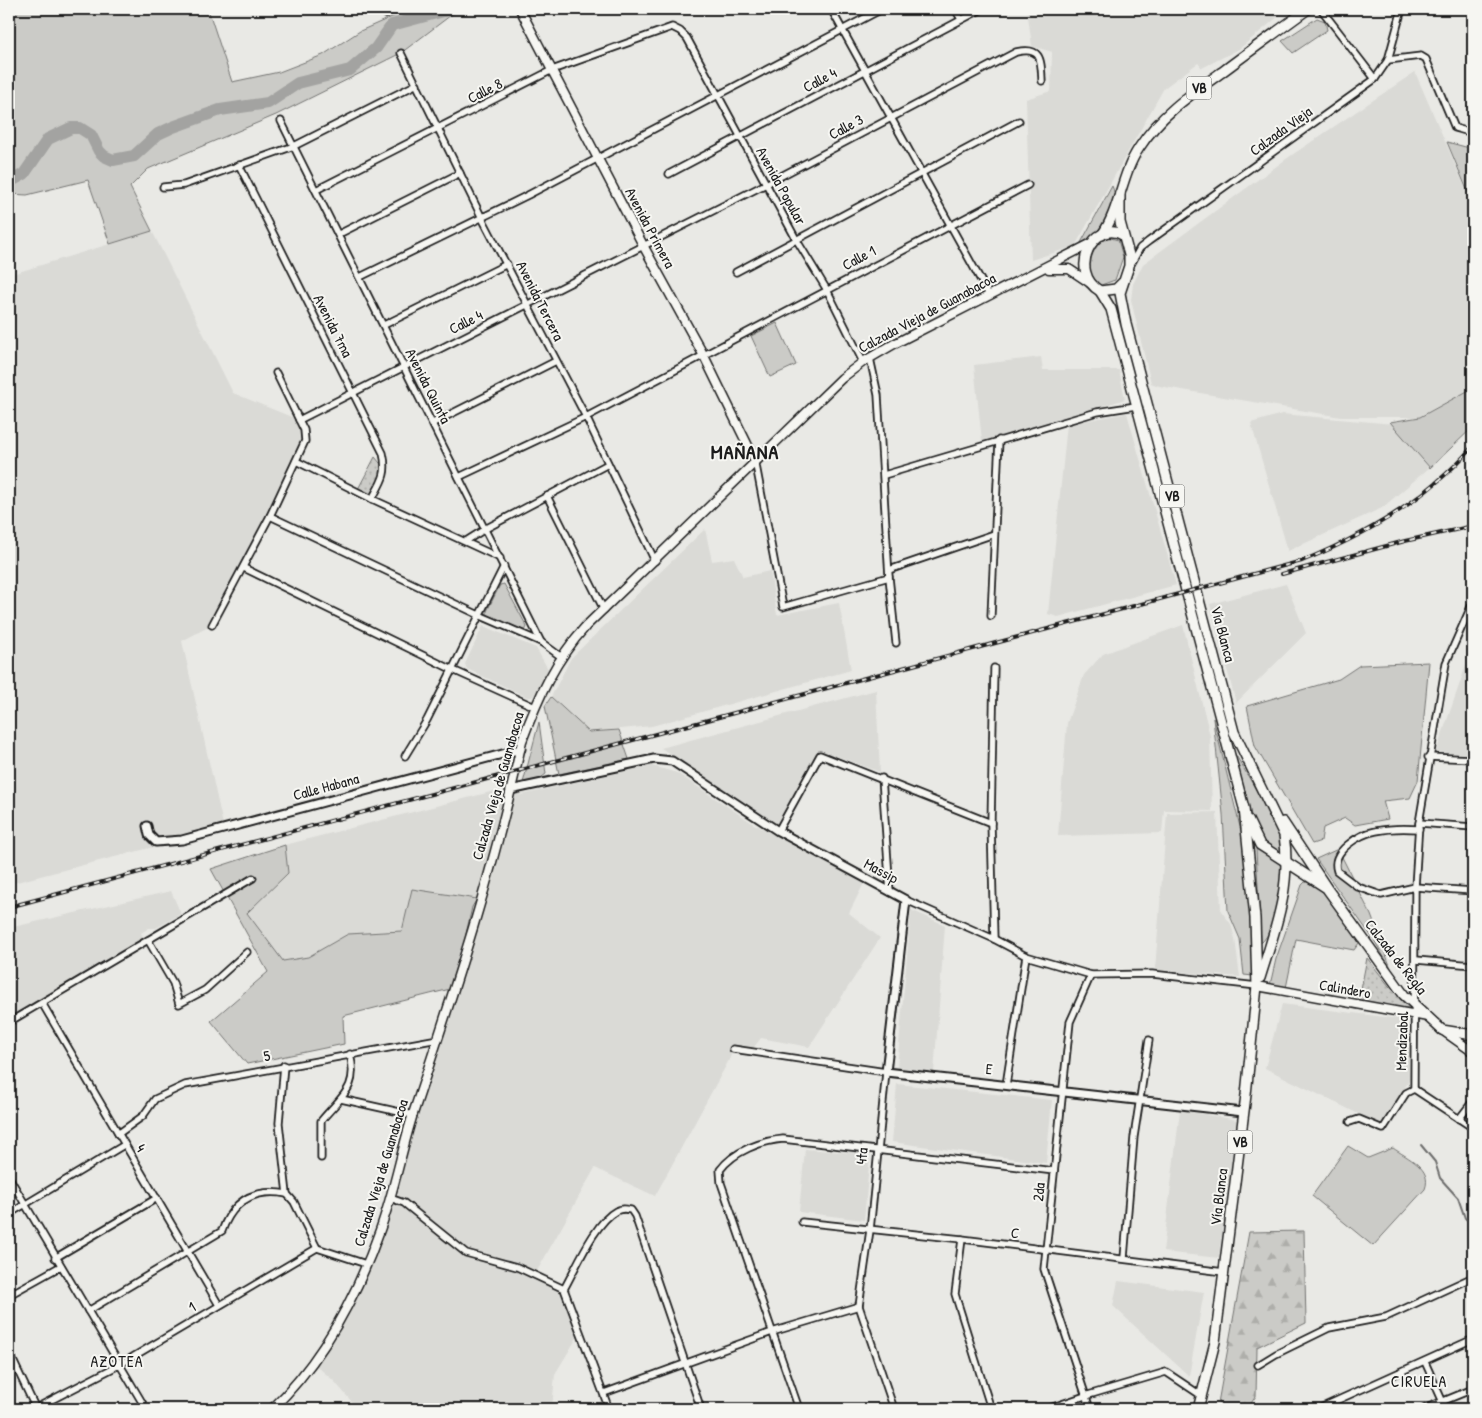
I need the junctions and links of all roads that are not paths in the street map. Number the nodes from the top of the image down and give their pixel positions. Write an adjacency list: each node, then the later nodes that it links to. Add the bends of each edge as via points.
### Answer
1 (520, 9): 14 (main road, Avenida Primera)
2 (831, 9): 11 (street)
3 (882, 9): 11 (street)
4 (955, 9): 9 (street)
5 (982, 9): 9 (street, Calle 4)
6 (1308, 9): 36 (main road, VB, via 1168,112 1137,150)
7 (1322, 9): 16 (street)
8 (1402, 9): 13 (street, Calzada Vieja)
9 (961, 20): 15 (street, Calle 4)
10 (672, 27): 14 (street, Calle 8); 19 (street, Avenida Popular, via 687,38)
11 (842, 30): 15 (street); 19 (street)
12 (401, 53): 18 (street, Avenida Tercera)
13 (1388, 60): 16 (street, Calzada Vieja); 24 (street, via 1421,56 1426,59 1456,128)
14 (552, 70): 23 (street, Calle 8); 27 (main road, Avenida Primera)
15 (864, 71): 20 (street); 25 (street, Calle 4)
16 (1375, 79): 45 (street, Calzada Vieja)
17 (1042, 81): 20 (street, Calle 3, via 1038,55 1031,51 1016,52)
18 (417, 84): 23 (street, Avenida Tercera); 26 (street)
19 (718, 95): 25 (street, Avenida Popular); 27 (street)
20 (890, 118): 30 (street); 32 (street, Calle 3)
21 (281, 120): 26 (street, Avenida Quinta)
22 (1019, 121): 30 (street)
23 (439, 129): 29 (street, Avenida Tercera); 35 (street, Calle 8)
24 (1473, 133)
25 (740, 137): 31 (street, Calle 4); 32 (street, Avenida Popular)
26 (294, 146): 28 (street); 35 (street, Avenida Quinta)
27 (598, 158): 37 (street); 44 (main road, Avenida Primera)
28 (239, 165): 34 (street, via 184,185); 62 (street, Avenida 7ma)
29 (460, 173): 37 (street, Avenida Tercera); 39 (street)
30 (920, 173): 38 (street); 42 (street)
31 (669, 174)
32 (766, 184): 42 (street, Avenida Popular); 44 (street, Calle 3)
33 (1028, 185): 38 (street, Calle 1)
34 (163, 187)
35 (316, 190): 39 (street, Avenida Quinta)
36 (1120, 193): 40 (main road, VB); 41 (main road, VB, via 1120,222)
37 (482, 218): 46 (street, Avenida Tercera); 49 (street)
38 (951, 224): 52 (street, Calle 1); 54 (street)
39 (339, 234): 49 (street, Avenida Quinta)
40 (1102, 235): 41 (main road, via 1116,231); 43 (main road, VB)
41 (1124, 238): 45 (street); 50 (main road, VB, via 1129,261)
42 (796, 239): 48 (street); 52 (street, Avenida Popular)
43 (1092, 244): 47 (main road, Calzada Vieja de Guanabacoa); 51 (main road, VB, via 1084,267)
44 (644, 247): 55 (street, Calle 4); 57 (main road, Avenida Primera)
45 (1140, 248): 50 (street, Calzada Vieja)
46 (507, 264): 55 (street, Avenida Tercera); 56 (street)
47 (1037, 271): 51 (main road, via 1070,269); 54 (main road, Calzada Vieja de Guanabacoa)
48 (736, 272)
49 (360, 277): 56 (street, Avenida Quinta)
50 (1124, 282): 53 (main road, via 1116,289); 103 (main road, Vía Blanca / VB, via 1120,296 1126,324 1234,732)
51 (1091, 284): 53 (main road, VB)
52 (827, 290): 57 (street, Calle 1); 58 (street, Avenida Popular)
53 (1100, 291): 63 (main road, Vía Blanca / VB, via 1111,310)
54 (989, 295): 58 (main road, Calzada Vieja de Guanabacoa)
55 (528, 305): 59 (street, Avenida Tercera); 60 (street, Calle 4)
56 (384, 325): 60 (street, Avenida Quinta)
57 (704, 356): 64 (street, Calle 1); 68 (main road, Avenida Primera)
58 (866, 360): 68 (main road, Calzada Vieja de Guanabacoa); 71 (street, Avenida Popular, via 878,394)
59 (556, 361): 64 (street, Avenida Tercera); 66 (street)
60 (404, 367): 62 (street, Calle 4); 66 (street, Avenida Quinta)
61 (276, 373): 65 (street)
62 (353, 393): 65 (street, Calle 4); 74 (street, Avenida 7ma, via 386,468)
63 (1136, 406): 67 (street, via 1097,412); 102 (main road, Vía Blanca / VB)
64 (586, 417): 70 (street, Avenida Tercera); 72 (street, Calle 1)
65 (299, 420): 69 (street, via 305,442)
66 (433, 424): 72 (street, Avenida Quinta)
67 (998, 440): 71 (street); 77 (street)
68 (755, 460): 80 (main road, Calzada Vieja de Guanabacoa); 84 (street, via 782,607)
69 (296, 461): 74 (street); 75 (street)
70 (608, 464): 73 (street); 80 (street, Avenida Tercera)
71 (884, 475): 83 (street, Avenida Popular)
72 (459, 477): 76 (street, Avenida Quinta)
73 (547, 496): 76 (street); 86 (street)
74 (372, 499): 78 (street)
75 (270, 516): 82 (street); 87 (street)
76 (485, 529): 78 (street); 79 (street, Avenida Quinta)
77 (994, 534): 83 (street); 88 (street)
78 (466, 541): 79 (street)
79 (500, 558): 81 (street, Avenida Quinta)
80 (655, 561): 86 (main road, Calzada Vieja de Guanabacoa)
81 (504, 566): 87 (street); 90 (street, Avenida Quinta)
82 (244, 568): 89 (street); 94 (street)
83 (889, 570): 84 (street, Avenida Popular)
84 (889, 577): 91 (street, Avenida Popular)
85 (1473, 602): 98 (street, Mendizabal, via 1446,663)
86 (604, 610): 92 (main road, Calzada Vieja de Guanabacoa)
87 (479, 615): 90 (street); 94 (street)
88 (991, 616)
89 (212, 625)
90 (541, 642): 92 (street, Avenida Quinta)
91 (896, 643)
92 (560, 656): 95 (main road, Calzada Vieja de Guanabacoa)
93 (994, 668): 104 (street)
94 (453, 670): 95 (street); 97 (street)
95 (535, 707): 96 (main road, Calzada Vieja de Guanabacoa)
96 (520, 749): 101 (main road, Calzada Vieja de Guanabacoa); 105 (street, Calle Habana, via 182,840 156,842 149,835)
97 (405, 756)
98 (1428, 757): 99 (street); 106 (street, Mendizabal)
99 (1473, 759)
100 (882, 778): 104 (street); 108 (street, via 820,755); 116 (street)
101 (510, 790): 108 (street, Massip, via 654,758 672,761); 133 (main road, Calzada Vieja de Guanabacoa, via 465,956)
102 (1244, 808): 109 (main road, via 1260,845); 125 (main road, Vía Blanca / VB, via 1256,918)
103 (1275, 812): 109 (main road, Vía Blanca / VB, via 1284,835); 114 (main road, Calzada de Regla)
104 (991, 823): 118 (street)
105 (147, 826)
106 (1419, 826): 107 (street); 113 (street, Mendizabal); 113 (street, via 1381,830 1357,838 1340,853 1336,868 1342,877 1368,892 1381,895)
107 (1473, 827)
108 (778, 831): 116 (street, Massip)
109 (1287, 863): 111 (main road); 112 (main road, Vía Blanca / VB)
110 (253, 878): 119 (street)
111 (1310, 878): 112 (main road, via 1296,877); 114 (main road)
112 (1286, 886): 125 (main road, Vía Blanca / VB)
113 (1415, 887): 115 (street); 122 (street, Mendizabal)
114 (1328, 890): 127 (main road, Calzada de Regla, via 1404,995)
115 (1473, 891)
116 (890, 892): 117 (street, Massip)
117 (906, 900): 118 (street, Massip); 139 (street, 4ta)
118 (994, 939): 121 (street, Massip)
119 (148, 940): 120 (street, via 173,983 179,1004 205,990); 126 (street)
120 (247, 952)
121 (1026, 956): 124 (street, Massip); 140 (street)
122 (1416, 960): 123 (street); 127 (street, Mendizabal)
123 (1473, 965)
124 (1091, 975): 125 (street, Massip, via 1152,974); 142 (street, 2da, via 1070,1022)
125 (1257, 986): 128 (main road, Calindero); 146 (main road, Vía Blanca / VB)
126 (42, 1003): 130 (street); 151 (street, 4)
127 (1416, 1006): 128 (street, Mendizabal); 129 (main road, Calzada de Regla)
128 (1416, 1016): 129 (main road, Calindero); 141 (street, Mendizabal)
129 (1428, 1017): 131 (main road, Calzada de Regla)
130 (9, 1022)
131 (1442, 1030): 132 (main road); 136 (main road, Calzada de Regla)
132 (1473, 1035)
133 (438, 1039): 137 (street, 5); 147 (main road, Calzada Vieja de Guanabacoa)
134 (1149, 1040): 144 (street)
135 (733, 1049): 139 (street, E)
136 (1473, 1052)
137 (350, 1054): 138 (street, 5); 143 (street, via 354,1073)
138 (284, 1065): 151 (street, 5, via 206,1080 167,1092 155,1099 143,1116); 157 (street, via 279,1122)
139 (886, 1072): 140 (street, E); 153 (street, 4ta)
140 (1006, 1085): 142 (street, E)
141 (1414, 1089): 148 (street); 149 (street, Mendizabal, via 1406,1093 1383,1128 1359,1119)
142 (1062, 1092): 144 (street, E); 155 (street, 2da)
143 (342, 1099): 147 (street); 154 (street, via 321,1121)
144 (1140, 1100): 146 (street, E); 169 (street)
145 (1473, 1101): 148 (street)
146 (1243, 1112): 172 (main road, Vía Blanca / VB)
147 (413, 1115): 159 (main road, Calzada Vieja de Guanabacoa)
148 (1459, 1119): 150 (street)
149 (1350, 1122)
150 (1473, 1128)
151 (118, 1134): 152 (street, 4)
152 (124, 1145): 158 (street, 4); 160 (street)
153 (877, 1150): 155 (street); 163 (street, 4ta); 179 (street, via 768,1140 748,1148 720,1170 721,1183)
154 (321, 1158)
155 (1054, 1171): 166 (street, 2da)
156 (9, 1178): 160 (street)
157 (287, 1194): 165 (street); 167 (street, via 262,1192 245,1198 232,1210 222,1230)
158 (157, 1198): 167 (street, 4); 168 (street)
159 (390, 1198): 170 (main road, Calzada Vieja de Guanabacoa); 174 (street, via 404,1203 466,1253 517,1267)
160 (25, 1204): 161 (street); 168 (street)
161 (9, 1214)
162 (802, 1222): 163 (street, C)
163 (870, 1230): 164 (street, C); 177 (street, 4ta)
164 (962, 1238): 166 (street, C); 198 (street, via 955,1294)
165 (317, 1248): 170 (street); 176 (street, 1)
166 (1046, 1250): 169 (street, C); 188 (street, 2da, via 1044,1269)
167 (188, 1251): 176 (street, 4); 178 (street)
168 (55, 1258): 171 (street)
169 (1124, 1258): 172 (street, C)
170 (366, 1264): 193 (main road, Calzada Vieja de Guanabacoa, via 354,1293 320,1351 301,1378)
171 (60, 1266): 175 (street); 178 (street)
172 (1224, 1272): 189 (main road, Vía Blanca / VB, via 1215,1342)
173 (1473, 1277): 185 (street, via 1386,1317 1329,1328)
174 (564, 1289): 183 (street, via 604,1221 623,1208 631,1210); 187 (street)
175 (9, 1295)
176 (219, 1306): 184 (street, 1)
177 (860, 1306): 179 (street); 197 (street, 4ta)
178 (88, 1311): 184 (street)
179 (772, 1332): 183 (street); 196 (street)
180 (1473, 1339): 182 (street)
181 (9, 1352): 191 (street)
182 (1425, 1362): 190 (street); 202 (street)
183 (685, 1363): 187 (street); 195 (street)
184 (119, 1365): 191 (street, 1); 192 (street)
185 (1258, 1365)
186 (1473, 1389): 190 (street)
187 (604, 1392): 194 (street)
188 (1085, 1396): 189 (street, via 1166,1372); 199 (street); 200 (street, 2da)
189 (1202, 1396): 201 (main road, Vía Blanca / VB)
190 (1442, 1402): 203 (street); 204 (street)
191 (35, 1409)
192 (146, 1409)
193 (272, 1409)
194 (609, 1409)
195 (700, 1409)
196 (799, 1409)
197 (894, 1409)
198 (991, 1409)
199 (1047, 1409)
200 (1090, 1409)
201 (1198, 1409)
202 (1318, 1409)
203 (1424, 1409)
204 (1446, 1409)

